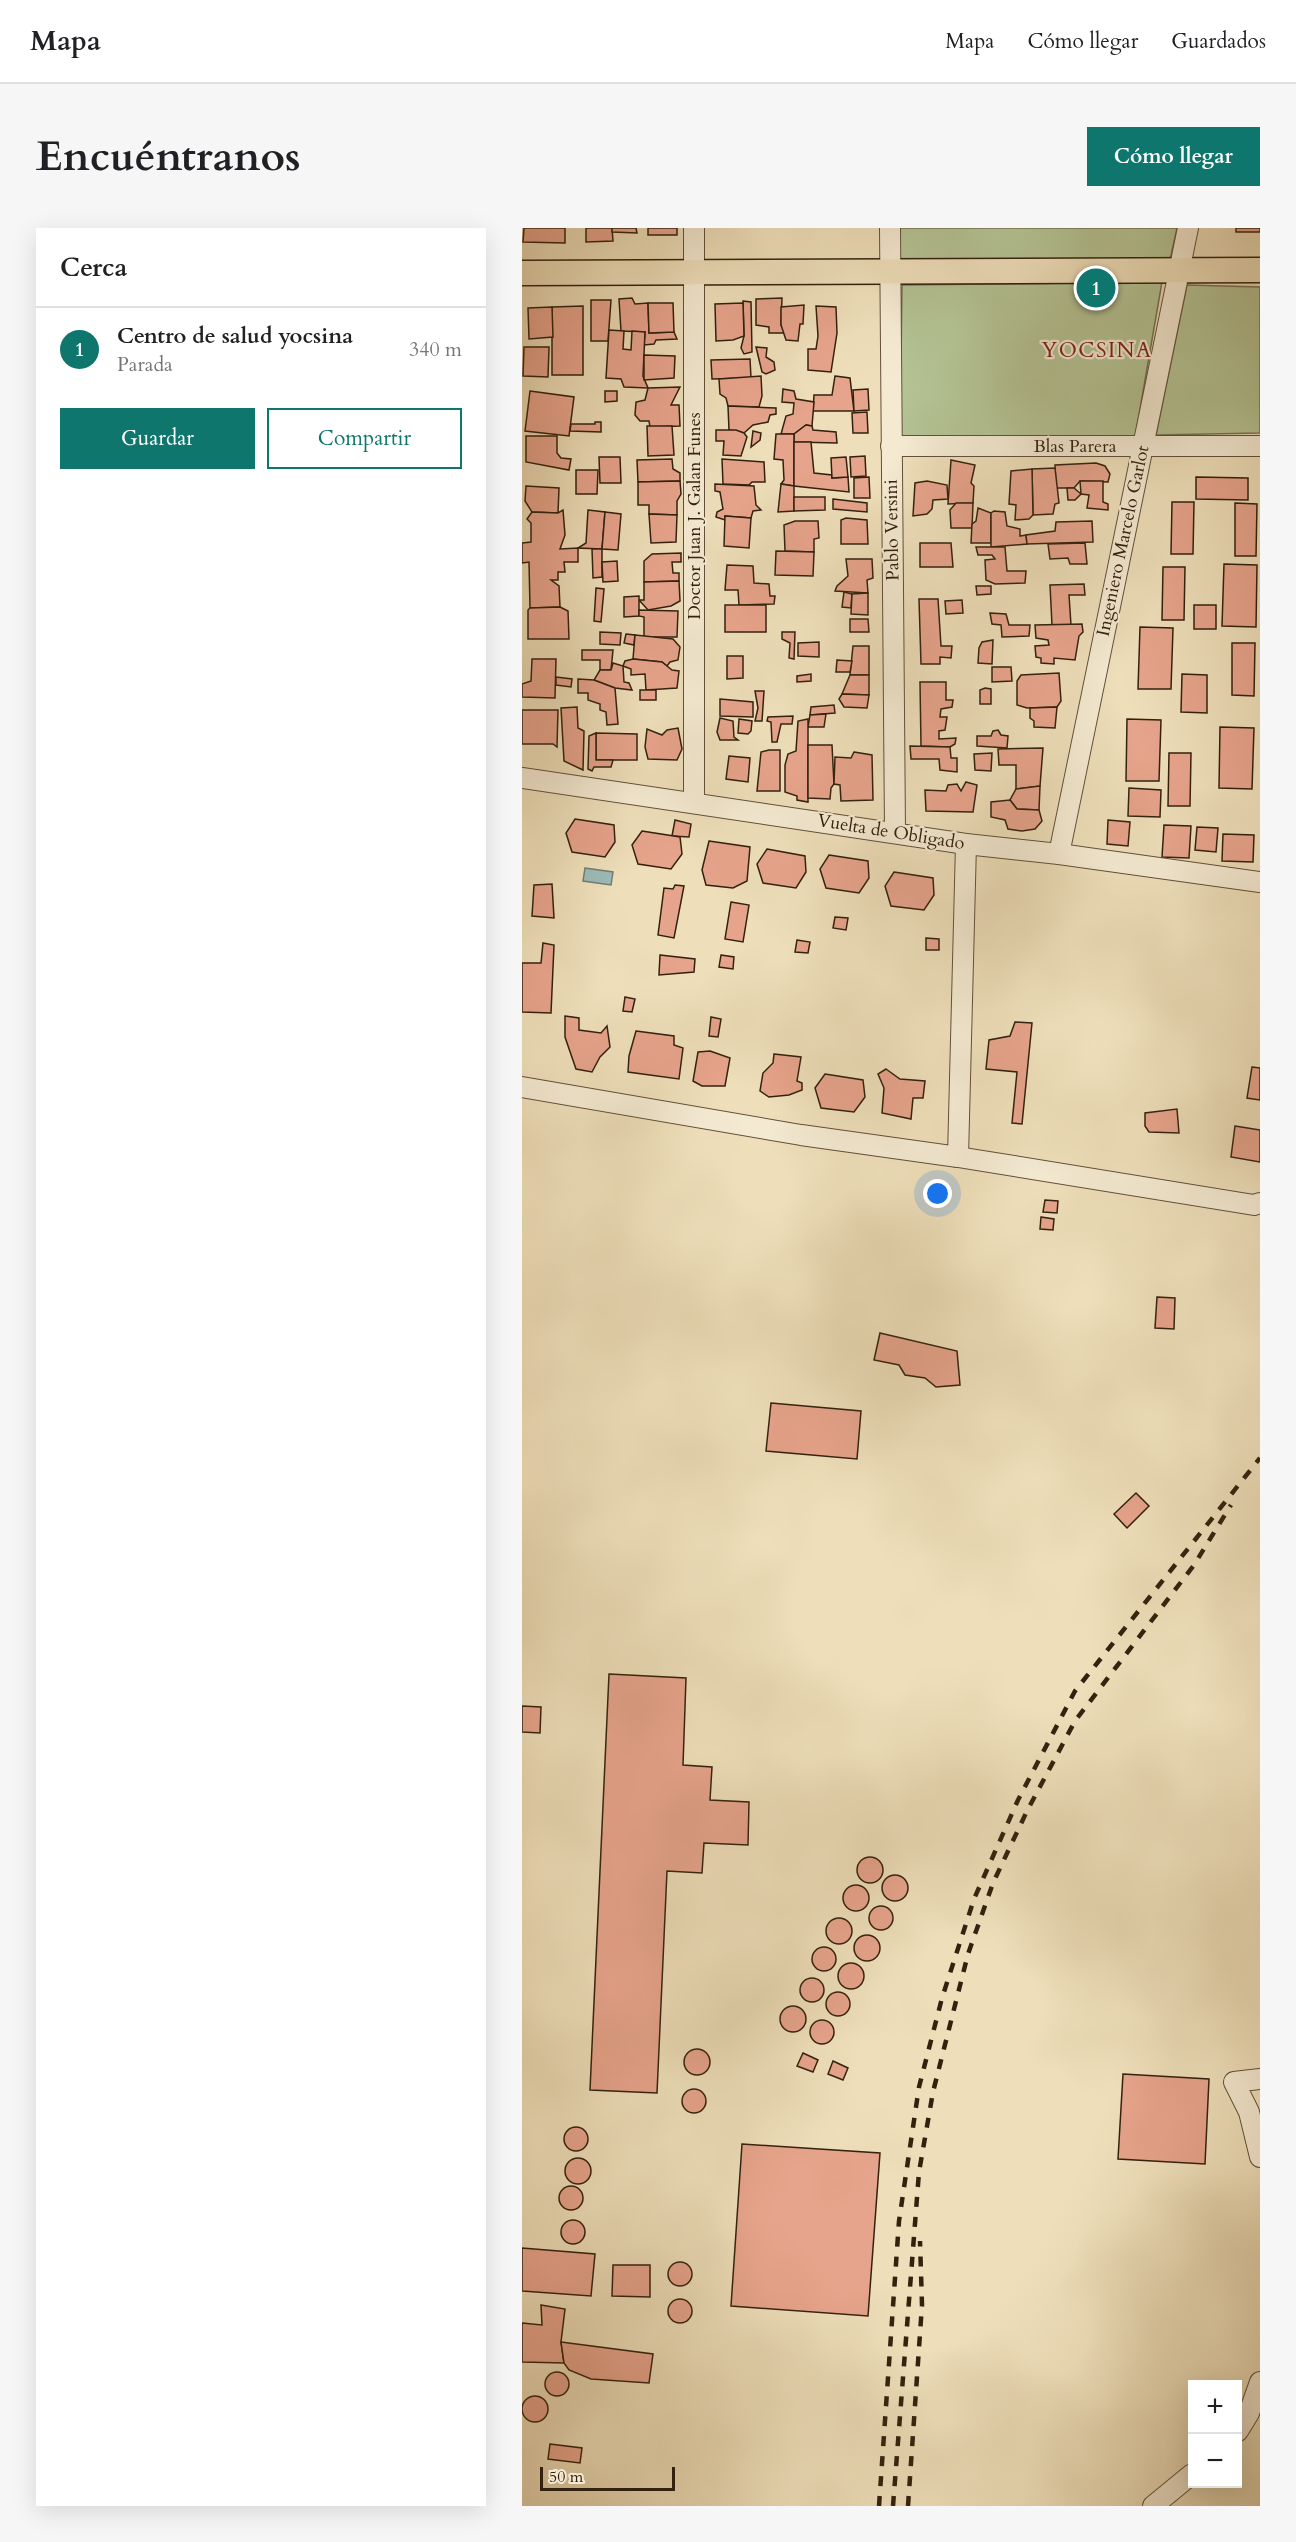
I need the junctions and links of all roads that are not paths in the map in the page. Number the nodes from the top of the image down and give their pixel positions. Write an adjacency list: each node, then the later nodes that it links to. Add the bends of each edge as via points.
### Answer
1 (694, 228): 8 (street, Doctor Juan J. Galan Funes)
2 (890, 228): 6 (street, Pablo Versini)
3 (1188, 228): 5 (street, Ingeniero Marcelo Garlot)
4 (1260, 270): 5 (main road)
5 (1179, 271): 6 (main road); 10 (street, Ingeniero Marcelo Garlot)
6 (890, 272): 8 (main road); 9 (street, Pablo Versini)
7 (522, 273): 8 (main road)
8 (694, 273): 13 (street, Doctor Juan J. Galan Funes)
9 (891, 446): 10 (street, Blas Parera); 14 (street, Pablo Versini)
10 (1143, 446): 11 (street, Blas Parera); 16 (street, Ingeniero Marcelo Garlot)
11 (1260, 446)
12 (522, 778): 13 (street, Vuelta de Obligado)
13 (694, 803): 14 (street, Vuelta de Obligado)
14 (895, 832): 15 (street, Vuelta de Obligado)
15 (966, 844): 16 (street, Vuelta de Obligado); 19 (street)
16 (1059, 854): 17 (street, Vuelta de Obligado)
17 (1260, 882)
18 (522, 1088): 19 (street)
19 (958, 1157): 20 (street)
20 (1260, 1203)
21 (1260, 2079): 22 (street, via 1234,2082 1249,2112)
22 (1260, 2157)
23 (1260, 2382): 24 (street)
24 (1242, 2424)
25 (1188, 2477): 26 (street)
26 (1153, 2506)

